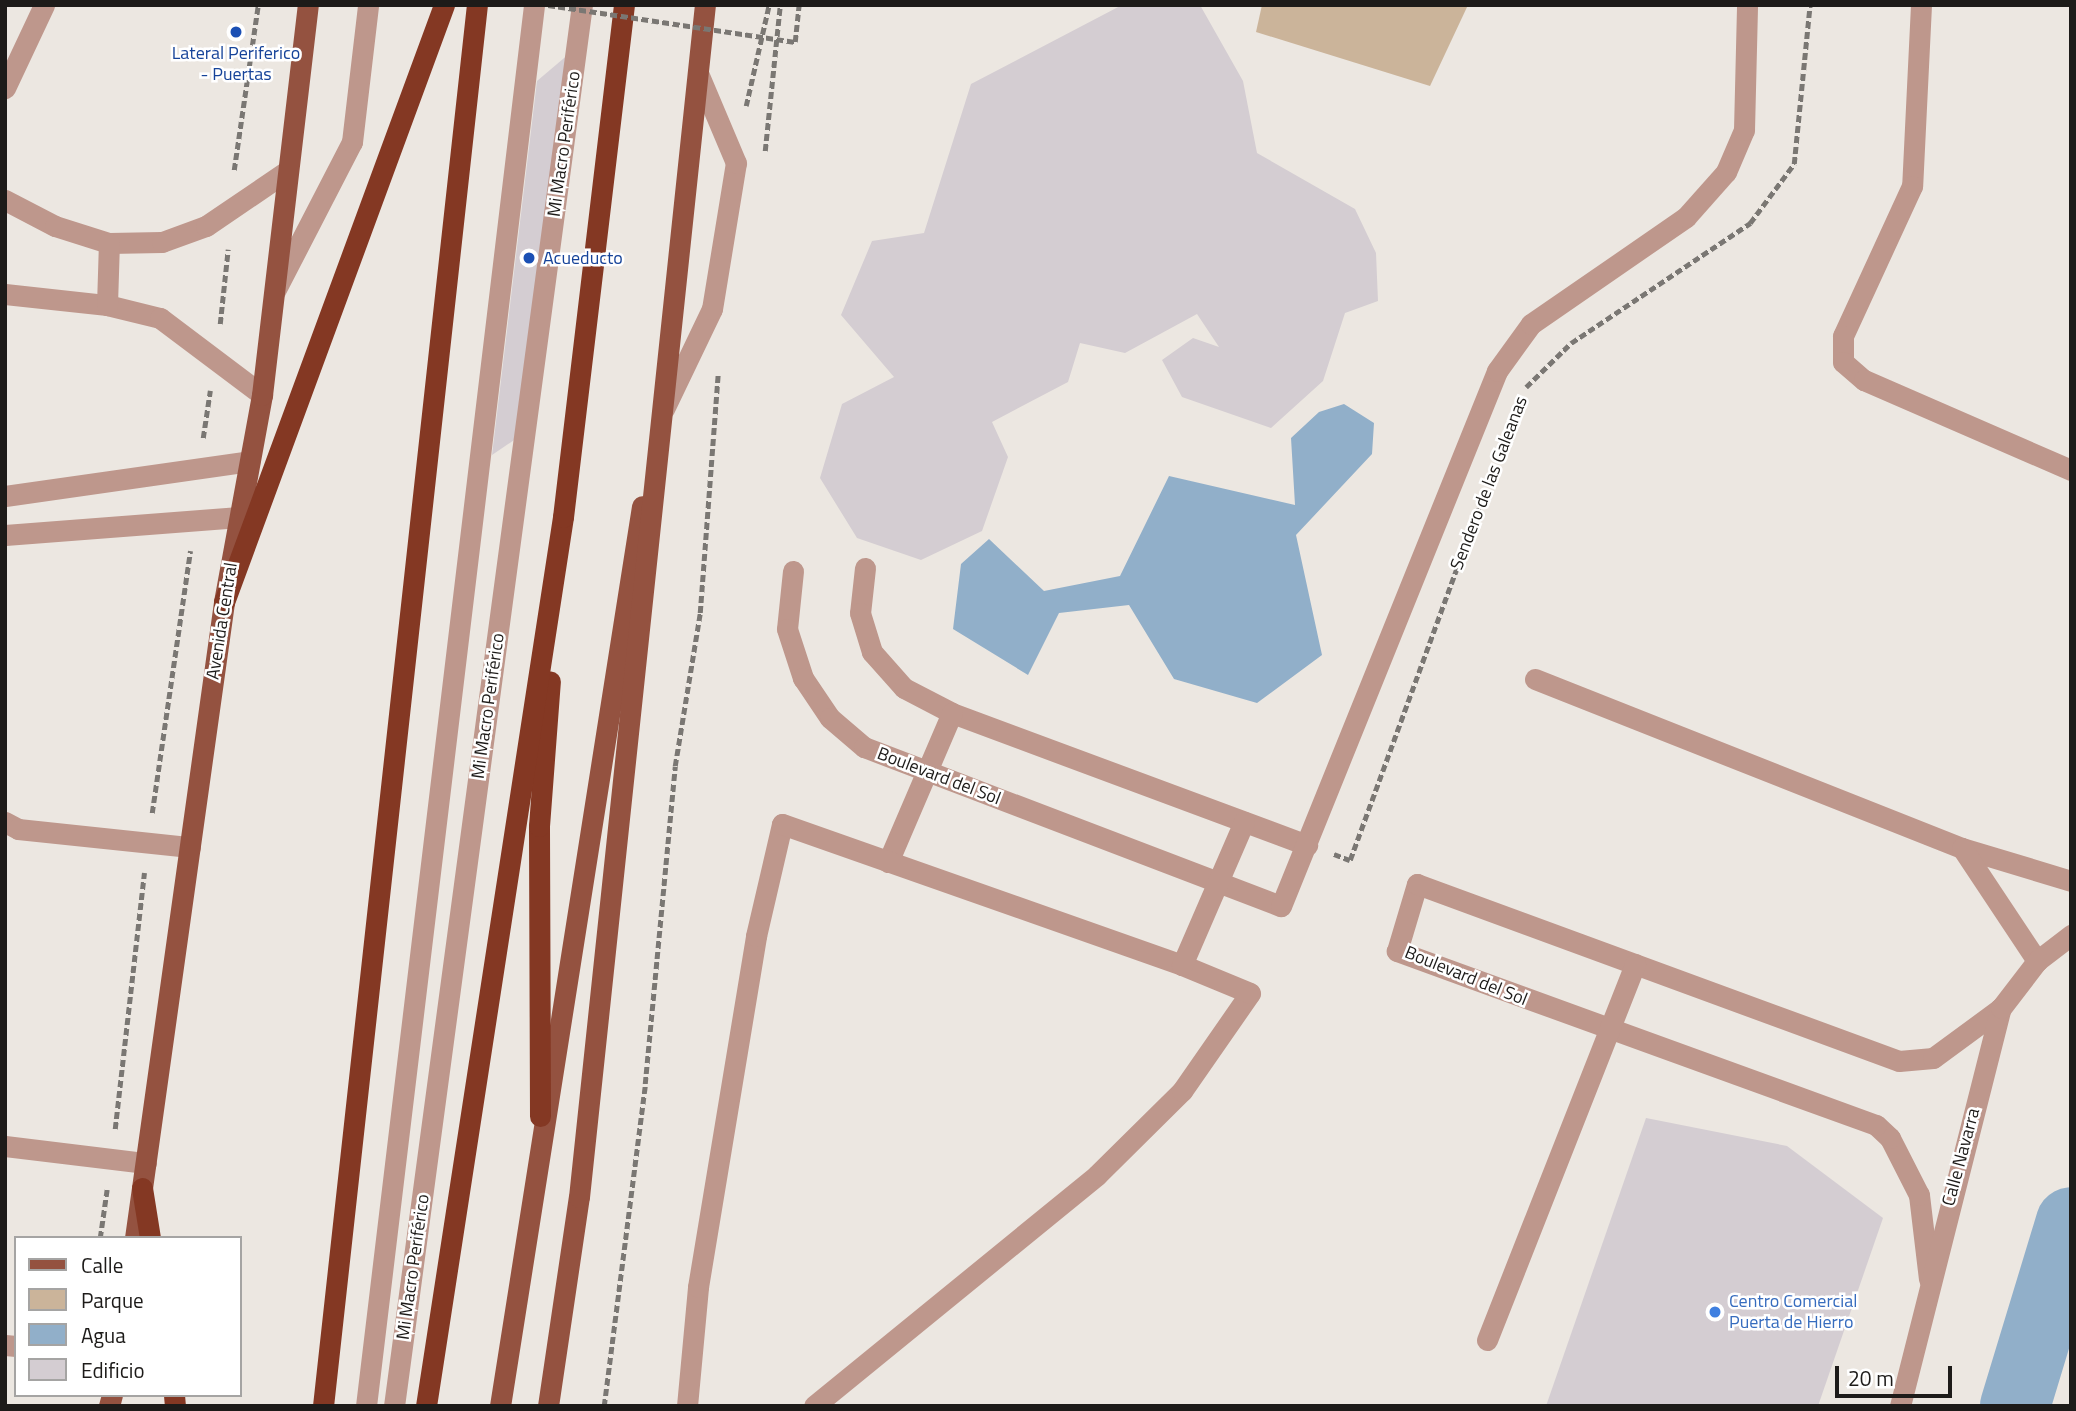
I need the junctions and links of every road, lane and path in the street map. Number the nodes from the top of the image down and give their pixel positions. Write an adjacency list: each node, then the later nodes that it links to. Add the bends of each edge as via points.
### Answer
1 (44, 5): 19 (street)
2 (258, 5): 24 (path, via 236,136)
3 (308, 5): 22 (main road, Avenida Central)
4 (368, 5): 27 (street, via 352,142)
5 (444, 5): 45 (highway)
6 (477, 5): 75 (highway)
7 (534, 5): 76 (street, Mi Macro Periférico)
8 (548, 5): 14 (path, bridge, via 795,42)
9 (582, 5): 77 (street, Mi Macro Periférico)
10 (624, 5): 40 (highway)
11 (705, 5): 18 (main road)
12 (769, 5): 20 (path)
13 (780, 5): 21 (path, via 762,158)
14 (799, 5)
15 (1747, 5): 52 (street, Sendero de las Galeanas, via 1744,130 1726,172 1685,217 1531,324 1496,371)
16 (1810, 5): 31 (path, Sendero de las Galeanas, via 1794,164 1750,223 1571,343)
17 (1921, 5): 37 (street, via 1912,186 1843,336 1843,362 1864,380)
18 (698, 73): 33 (main road); 33 (street, via 736,163 712,309)
19 (5, 88)
20 (748, 115)
21 (757, 148)
22 (287, 171): 24 (street); 27 (main road, Avenida Central)
23 (5, 200): 25 (street, via 55,226)
24 (231, 211): 25 (street, via 162,242); 29 (path)
25 (109, 243): 28 (street)
26 (5, 294): 28 (street)
27 (274, 295): 32 (main road, Avenida Central)
28 (107, 305): 29 (street, via 160,318)
29 (216, 355): 32 (street); 35 (path)
30 (722, 361): 81 (path, via 714,385 700,613 675,766 645,1084)
31 (1522, 391)
32 (262, 395): 34 (main road, Avenida Central)
33 (664, 409): 65 (main road, via 626,572); 80 (main road, via 579,1197)
34 (250, 461): 35 (street); 39 (main road, Avenida Central)
35 (200, 467): 38 (street)
36 (1493, 470): 52 (path, Sendero de las Galeanas, via 1350,860)
37 (2071, 470)
38 (5, 496)
39 (239, 517): 41 (street); 45 (main road, Avenida Central)
40 (563, 517): 65 (highway, via 539,826); 78 (highway)
41 (194, 519): 42 (street); 51 (path)
42 (5, 535)
43 (865, 568): 47 (street, via 860,613 872,652 904,688)
44 (793, 571): 48 (street, Boulevard del Sol, via 787,629 810,688 830,718 864,747)
45 (223, 602): 53 (main road, Avenida Central)
46 (1535, 679): 54 (street)
47 (952, 713): 48 (street); 50 (street)
48 (928, 772): 55 (street); 57 (street, Boulevard del Sol)
49 (5, 822): 51 (street, via 18,829)
50 (1244, 822): 52 (street); 57 (street)
51 (148, 842): 53 (street); 67 (path)
52 (1307, 845): 58 (street, Sendero de las Galeanas)
53 (190, 847): 68 (main road, Avenida Central)
54 (1962, 848): 56 (street); 60 (street)
55 (888, 862): 62 (street); 82 (street, via 782,824 756,936 698,1287)
56 (2071, 881)
57 (1216, 882): 58 (street, Boulevard del Sol); 62 (street)
58 (1281, 906)
59 (2071, 935): 60 (street, Calle Navarra)
60 (2037, 961): 63 (street, Calle Navarra)
61 (1635, 964): 63 (street, Boulevard del Sol, via 1899,1061 1933,1058); 64 (street); 64 (street, Boulevard del Sol, via 1418,884 1397,951)
62 (1182, 965): 83 (street, via 1251,993 1182,1090 1097,1175)
63 (2001, 1009): 73 (street, Calle Navarra)
64 (1607, 1032): 73 (street, Boulevard del Sol, via 1876,1125 1890,1138 1919,1195); 74 (street)
65 (540, 1116): 79 (main road)
66 (5, 1146): 67 (street)
67 (111, 1159): 68 (street); 70 (path)
68 (146, 1164): 69 (main road, Avenida Central)
69 (142, 1188): 71 (main road, Avenida Central); 72 (highway)
70 (100, 1236)
71 (135, 1236)
72 (150, 1236)
73 (1929, 1279): 84 (street, Calle Navarra)
74 (1487, 1340)
75 (323, 1406)
76 (366, 1406)
77 (394, 1406)
78 (426, 1406)
79 (499, 1406)
80 (548, 1406)
81 (604, 1406)
82 (687, 1406)
83 (814, 1406)
84 (1899, 1406)

